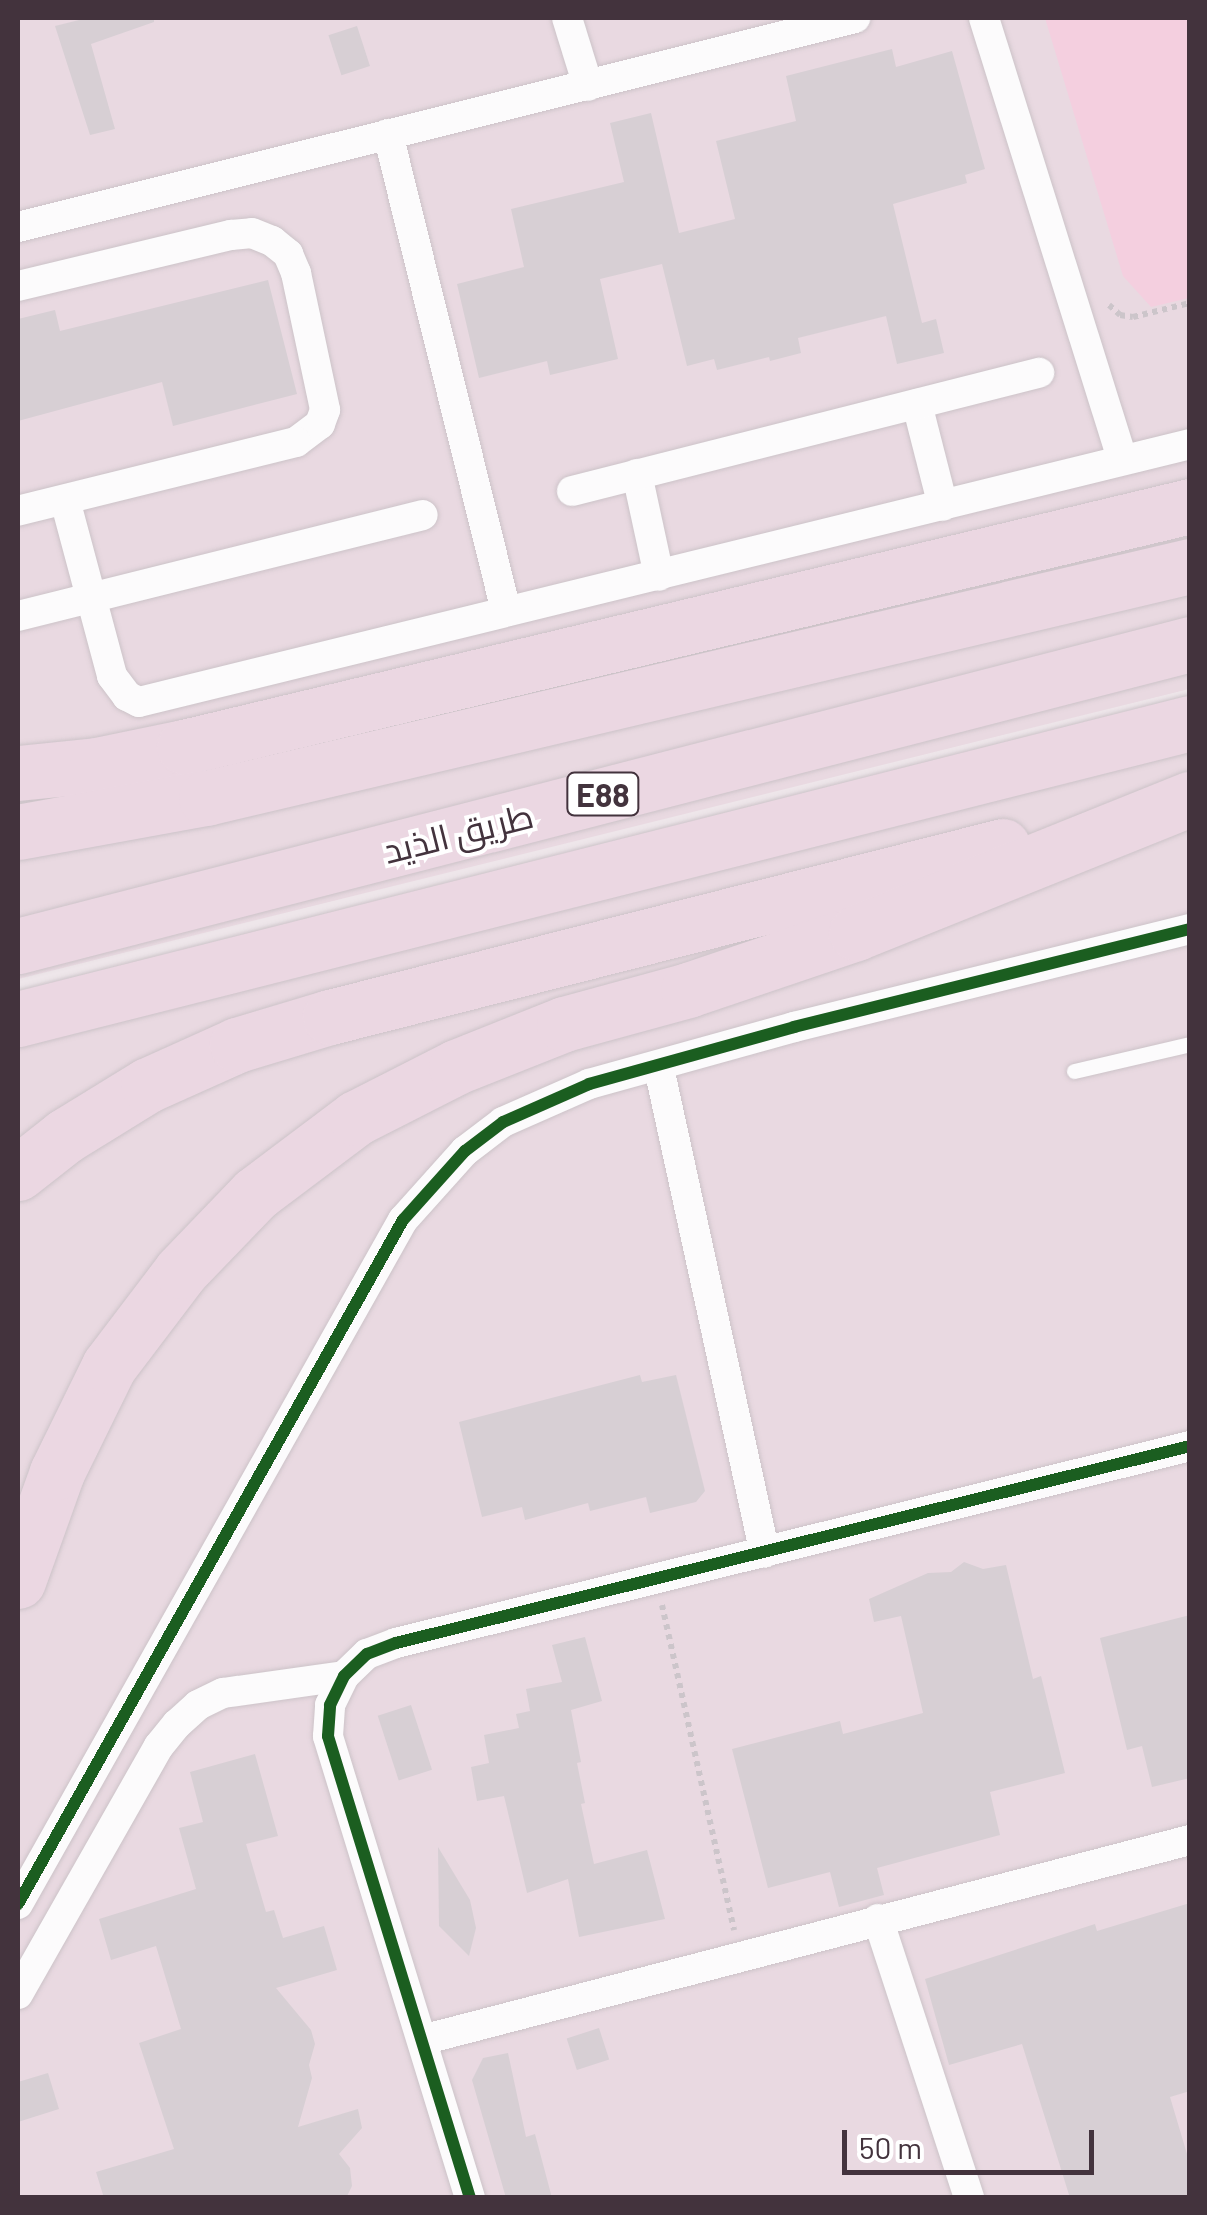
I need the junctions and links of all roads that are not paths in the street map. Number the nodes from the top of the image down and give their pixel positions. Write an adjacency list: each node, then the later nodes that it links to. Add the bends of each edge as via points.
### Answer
1 (567, 18): 4 (street)
2 (855, 18): 4 (street)
3 (984, 18): 11 (street)
4 (588, 86): 5 (street)
5 (388, 134): 6 (street); 22 (street)
6 (18, 227)
7 (18, 286): 14 (street, via 252,234 272,241 296,273 325,395 320,424 296,442)
8 (1039, 373): 9 (street)
9 (917, 404): 12 (street); 15 (street)
10 (1190, 444): 11 (street)
11 (1122, 459): 15 (street)
12 (637, 474): 13 (street); 20 (street)
13 (572, 491)
14 (66, 500): 17 (street); 21 (street)
15 (943, 506): 20 (street)
16 (1190, 506): 26 (highway, via 184,747)
17 (18, 511)
18 (422, 515): 21 (street)
19 (1190, 566): 28 (highway, via 206,798)
20 (660, 576): 22 (street)
21 (90, 597): 22 (street, via 112,676 139,702); 23 (street)
22 (506, 612)
23 (18, 616)
24 (1190, 644): 30 (highway, طريق الذيد / E88)
25 (1190, 723): 31 (highway, طريق الذيد / E88)
26 (18, 773)
27 (1187, 800): 35 (highway, via 237,1045 148,1085 64,1136); 38 (highway, via 856,934 564,1024 456,1067 356,1118 256,1194 181,1272 109,1366 57,1472)
28 (18, 832)
29 (1190, 928): 33 (street)
30 (18, 946)
31 (18, 1019)
32 (1190, 1044): 34 (lane)
33 (658, 1068): 37 (street); 41 (street, via 589,1084 503,1122 465,1150 412,1208)
34 (1074, 1071)
35 (18, 1174)
36 (1190, 1446): 37 (street)
37 (765, 1553): 39 (street, via 396,1643 367,1654)
38 (18, 1581)
39 (344, 1676): 43 (street, via 223,1693 177,1724); 44 (street, via 330,1705 328,1736)
40 (1190, 1840): 42 (street)
41 (18, 1904)
42 (878, 1919): 44 (street); 46 (street)
43 (18, 1994)
44 (422, 2040): 45 (street)
45 (470, 2198)
46 (968, 2198)

